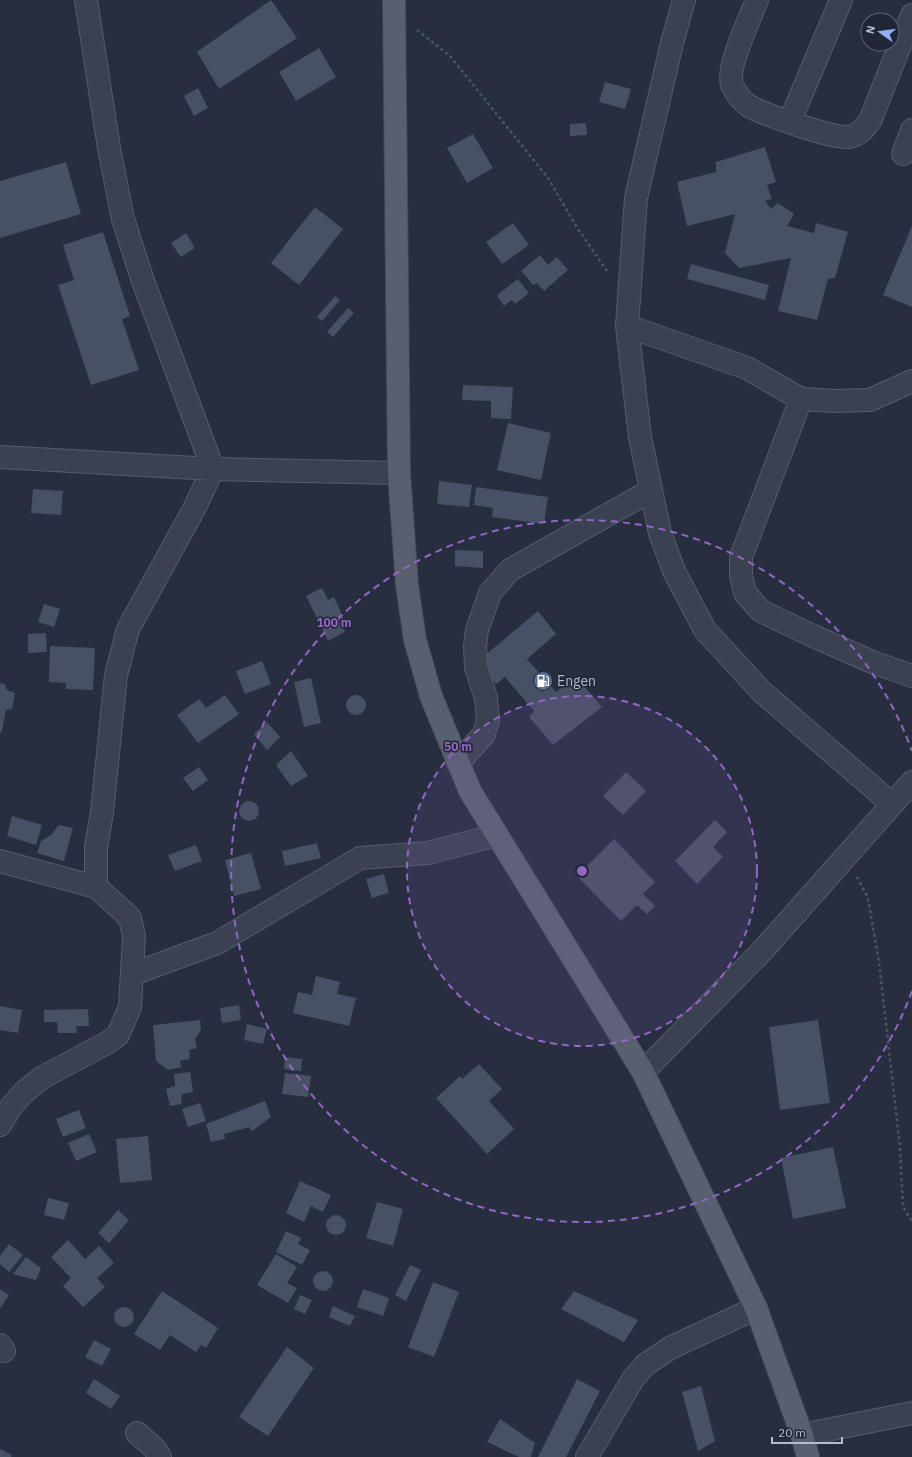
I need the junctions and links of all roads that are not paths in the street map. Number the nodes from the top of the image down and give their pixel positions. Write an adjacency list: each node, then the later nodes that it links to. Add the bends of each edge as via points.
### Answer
1 (86, 0): 14 (street, via 123,219 143,281)
2 (684, 0): 10 (street, via 636,198)
3 (757, 0): 7 (street, via 732,66 732,83 739,97 750,106)
4 (841, 0): 7 (street)
5 (394, 6): 15 (main road)
6 (912, 15): 7 (street, via 879,103 870,121 859,134 848,137 827,134)
7 (790, 121)
8 (912, 130): 9 (street)
9 (903, 154)
10 (628, 326): 12 (street, via 747,368); 16 (street, via 640,437)
11 (912, 381): 12 (street, via 870,400)
12 (801, 399): 17 (street, via 741,557 745,593 761,611 811,636)
13 (0, 457): 14 (street)
14 (213, 469): 15 (street); 23 (street, via 128,629 120,653 96,847)
15 (399, 473): 18 (main road, via 407,585 415,640 431,696)
16 (650, 491): 18 (street, via 510,570 490,593 477,630 475,646 476,667 486,698 488,720 484,734); 20 (street, via 660,533 674,571 705,630 761,691)
17 (912, 676)
18 (458, 763): 21 (main road, via 470,791)
19 (912, 782): 20 (street)
20 (892, 804): 25 (street, via 763,950)
21 (496, 835): 24 (street, via 428,853 360,858 217,943); 25 (main road)
22 (0, 861): 23 (street)
23 (96, 887): 24 (street, via 130,918 134,936)
24 (133, 974): 26 (street, via 130,1007 118,1035 43,1077 24,1092)
25 (643, 1072): 27 (main road)
26 (0, 1125)
27 (756, 1308): 30 (main road); 32 (street, via 670,1348 645,1365 633,1379)
28 (912, 1413): 30 (street)
29 (137, 1433): 31 (street)
30 (802, 1435): 33 (main road)
31 (160, 1457)
32 (586, 1457)
33 (808, 1457)

